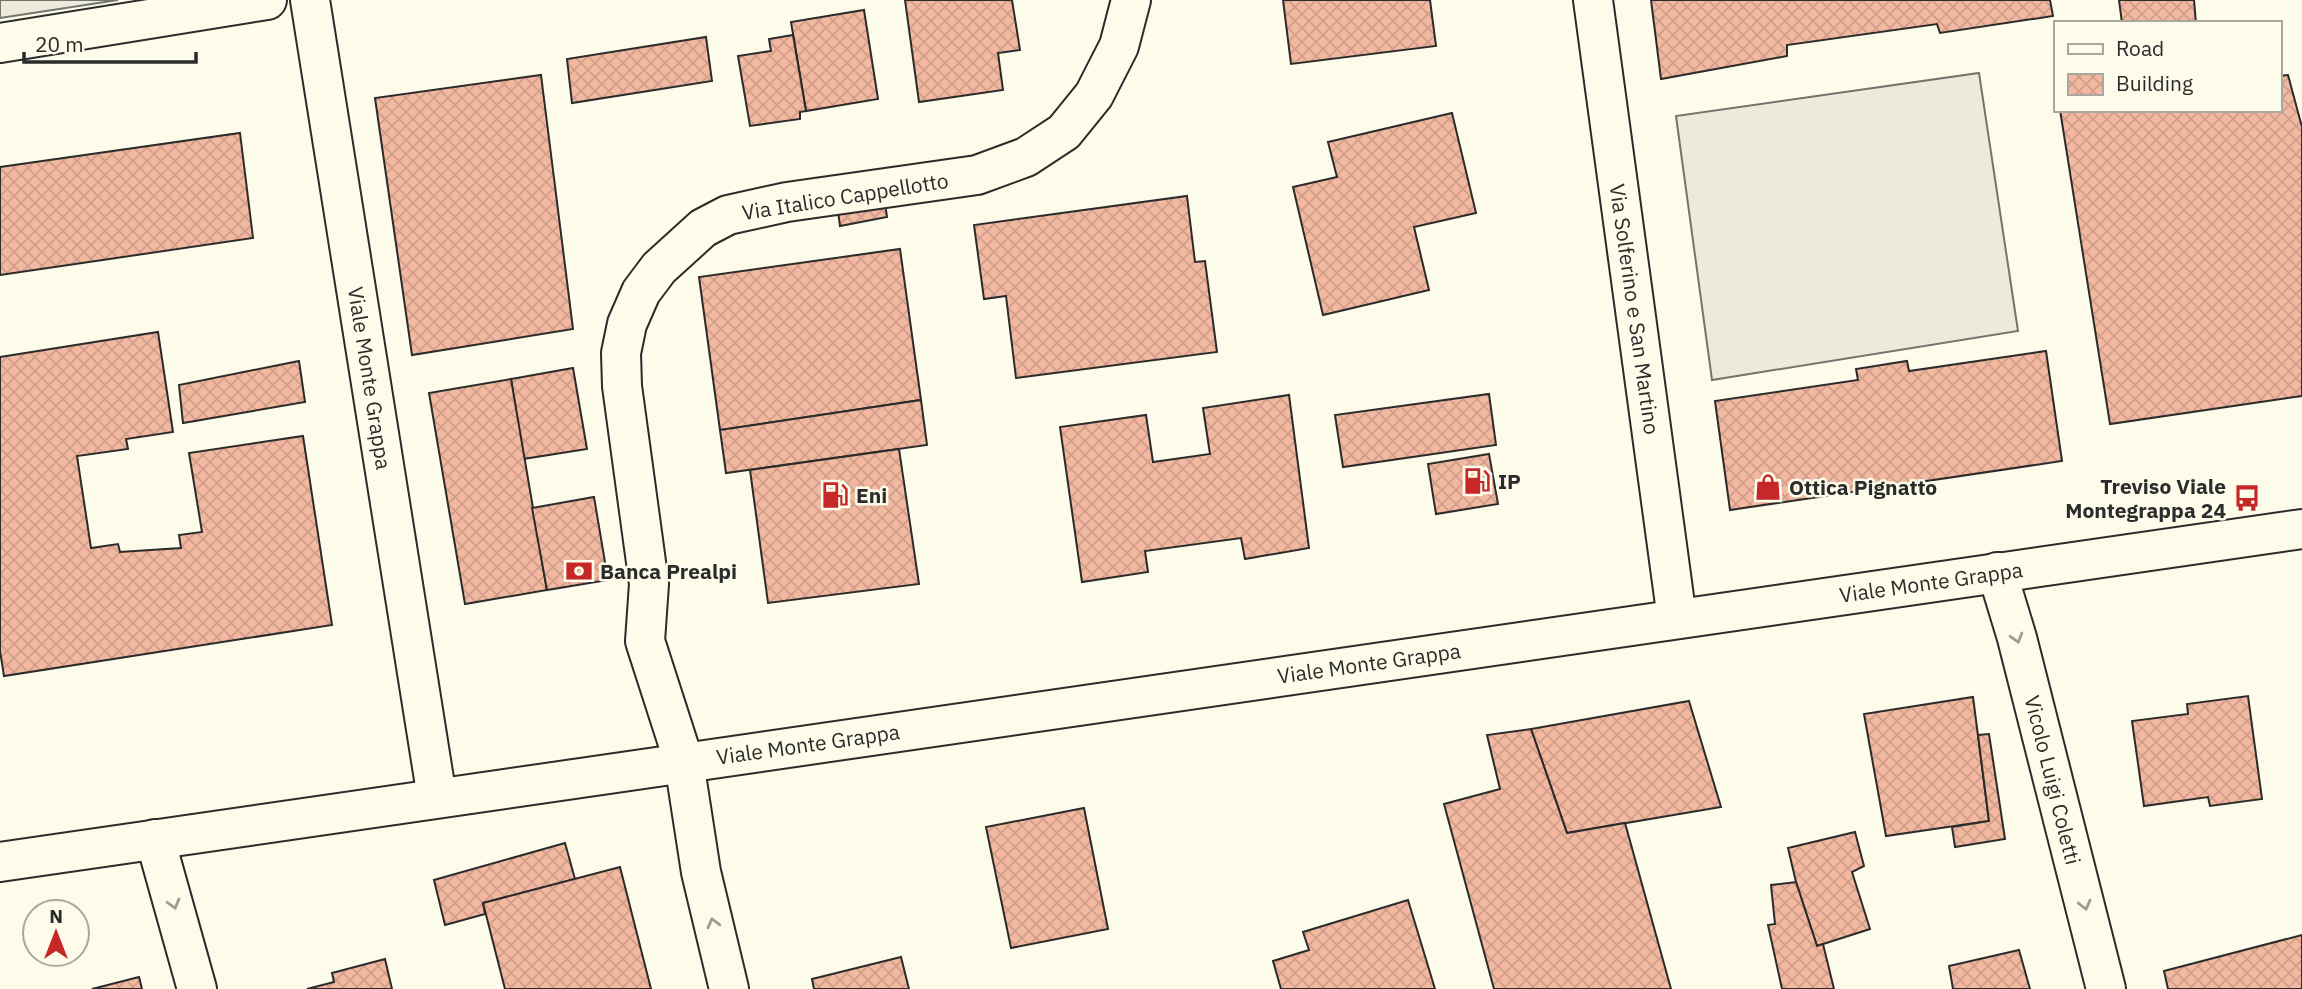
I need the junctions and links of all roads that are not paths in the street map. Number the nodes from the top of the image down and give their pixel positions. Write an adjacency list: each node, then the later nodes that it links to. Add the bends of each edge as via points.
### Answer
1 (267, 0): 5 (street)
2 (310, 0): 10 (street, Viale Monte Grappa)
3 (1131, 0): 9 (street, Via Italico Cappellotto, via 1119,46 1094,95 1064,132 1027,158 977,176 787,202 728,215 680,246 641,292 626,324 621,353 649,584 646,653)
4 (1593, 0): 8 (street, Via Solferino e San Martino)
5 (0, 43)
6 (2302, 529): 7 (street, Viale Monte Grappa)
7 (1997, 572): 8 (street, Viale Monte Grappa); 15 (street, Vicolo Luigi Coletti, one-way to 15)
8 (1677, 619): 9 (street, Viale Monte Grappa)
9 (684, 762): 10 (street, Viale Monte Grappa); 14 (street, Via Italico Cappellotto, one-way to 9, via 701,872)
10 (437, 798): 11 (street, Viale Monte Grappa)
11 (155, 839): 12 (street, Viale Monte Grappa); 13 (street, one-way to 13)
12 (0, 862)
13 (197, 989)
14 (729, 989)
15 (2106, 989)

